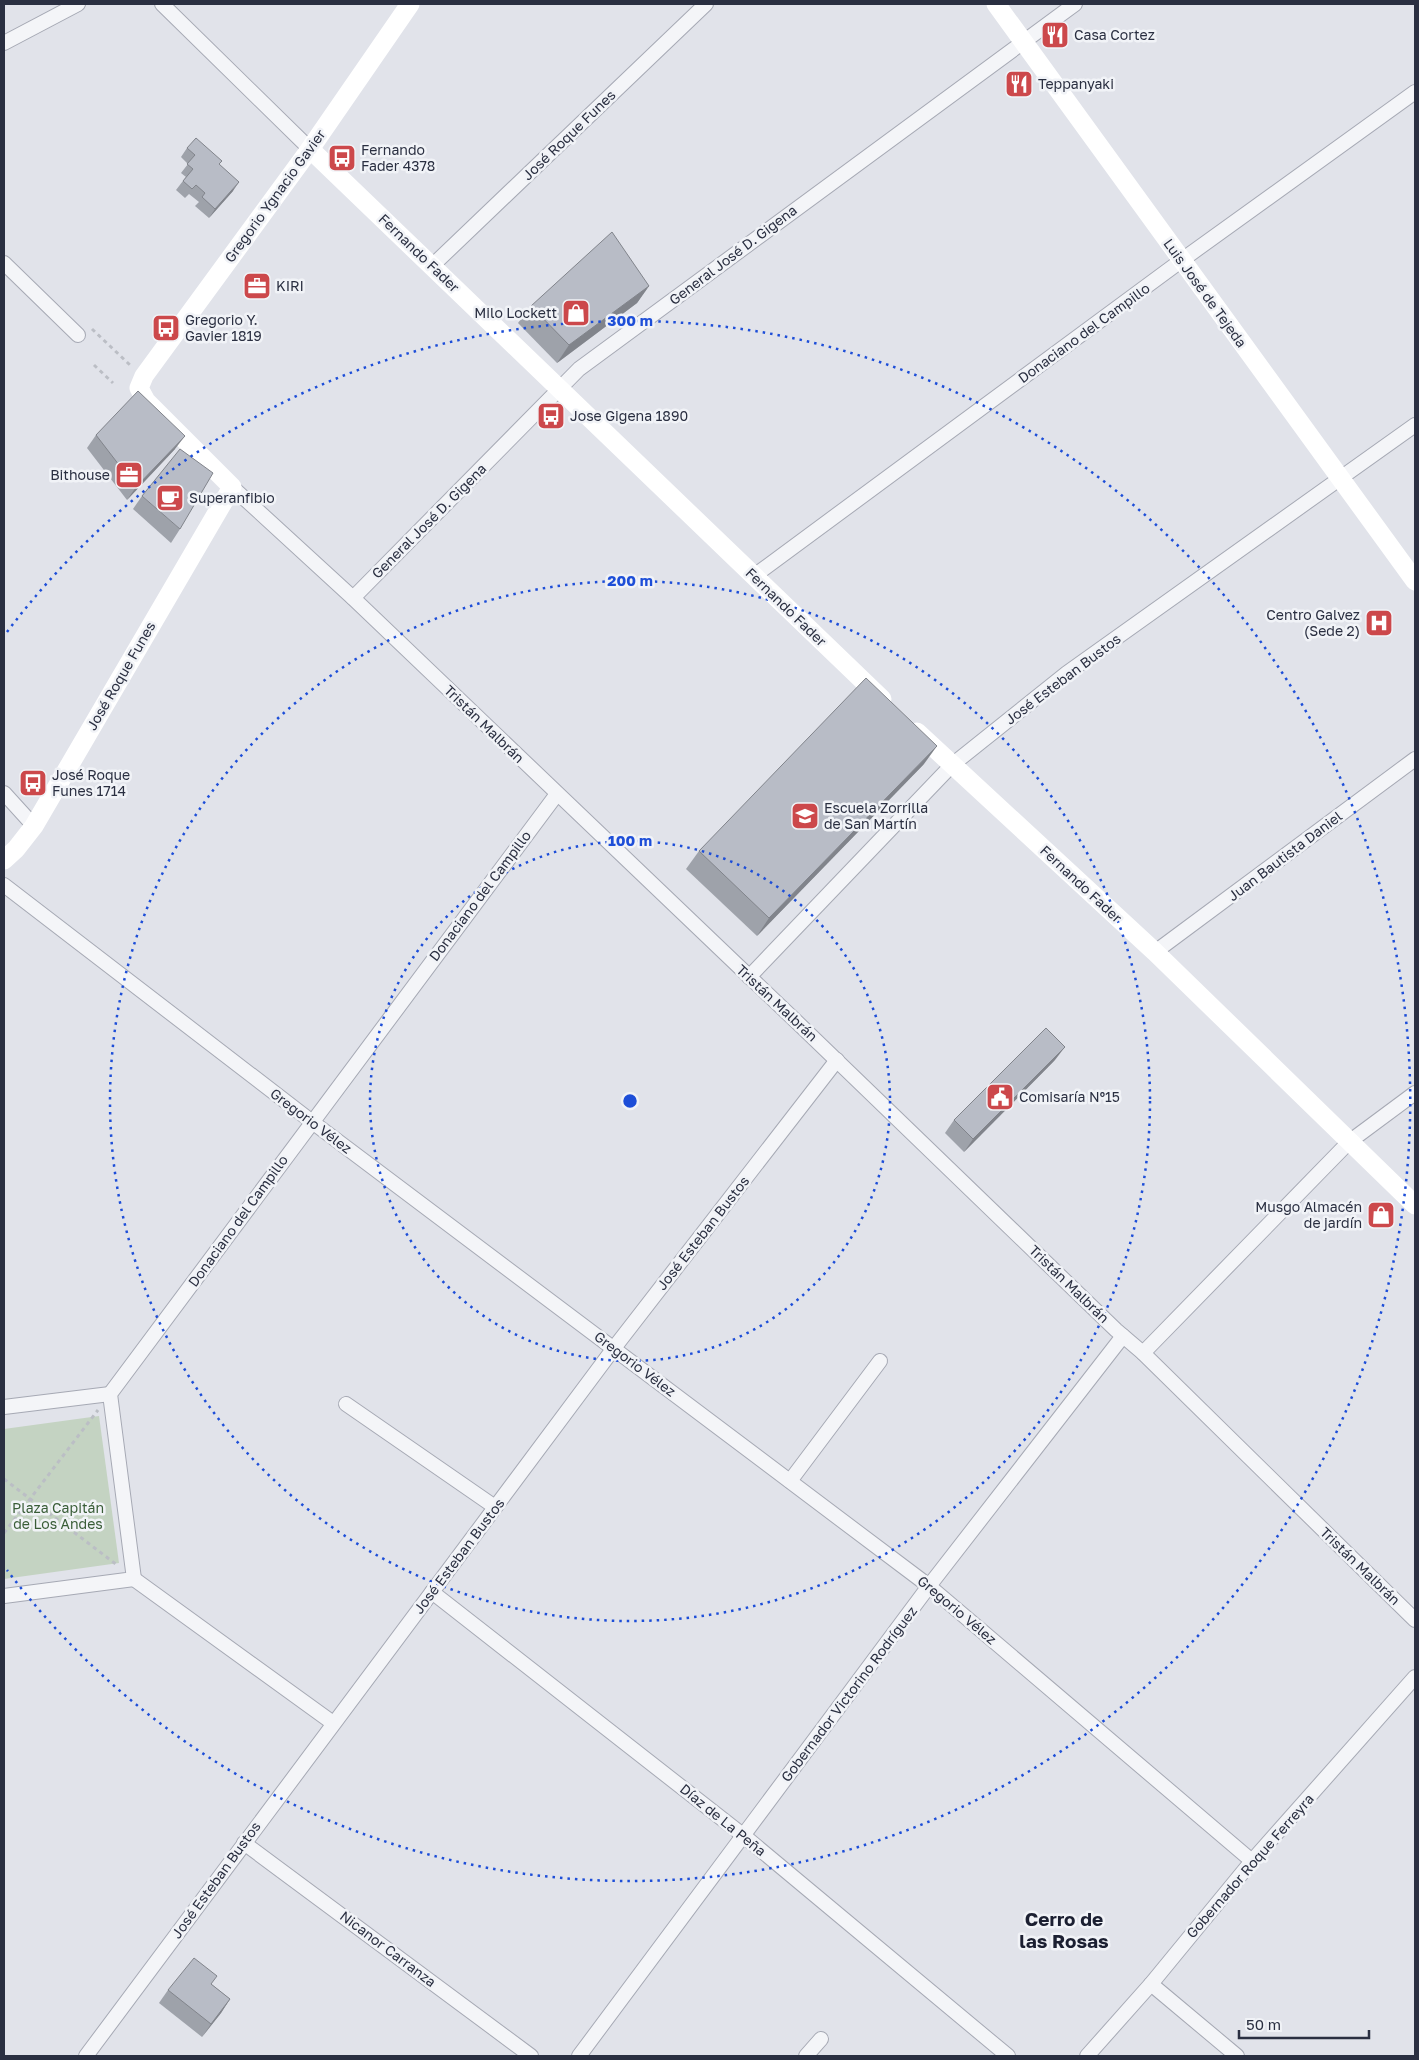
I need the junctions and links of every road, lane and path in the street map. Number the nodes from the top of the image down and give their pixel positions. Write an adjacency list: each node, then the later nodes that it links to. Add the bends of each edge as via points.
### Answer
1 (78, 4): 8 (street)
2 (162, 4): 10 (street, Fernando Fader)
3 (410, 4): 10 (main road, Gregorio Ygnacio Gavier)
4 (706, 4): 13 (street, José Roque Funes)
5 (996, 4): 7 (main road, Luis José de Tejeda)
6 (1075, 4): 7 (street, General José D. Gigena)
7 (1023, 41): 11 (main road, Luis José de Tejeda); 20 (street, General José D. Gigena, via 579,369)
8 (4, 43)
9 (1415, 92): 11 (street, Donaciano del Campillo)
10 (310, 149): 13 (main road, Fernando Fader); 19 (main road, Gregorio Ygnacio Gavier, via 144,376)
11 (1182, 260): 22 (main road, Luis José de Tejeda); 24 (street, Donaciano del Campillo)
12 (4, 263): 15 (street)
13 (432, 266): 20 (main road, Fernando Fader)
14 (88, 325): 17 (path)
15 (78, 335)
16 (94, 365): 18 (path)
17 (130, 365)
18 (113, 383)
19 (139, 388): 23 (main road, Tristán Malbrán, via 146,401)
20 (560, 388): 24 (main road, Fernando Fader); 26 (street, General José D. Gigena)
21 (1415, 425): 22 (street, José Esteban Bustos)
22 (1340, 479): 25 (main road, Luis José de Tejeda); 28 (street, José Esteban Bustos, via 1067,673)
23 (232, 487): 26 (street, Tristán Malbrán); 31 (main road, José Roque Funes)
24 (754, 576): 28 (main road, Fernando Fader)
25 (1415, 581)
26 (353, 598): 30 (street, Tristán Malbrán)
27 (1415, 759): 34 (street, Juan Bautista Daniel)
28 (952, 765): 34 (main road, Fernando Fader); 35 (street, José Esteban Bustos)
29 (4, 793): 31 (street)
30 (557, 794): 35 (street, Tristán Malbrán); 38 (street, Donaciano del Campillo)
31 (34, 826): 32 (main road, José Roque Funes)
32 (4, 860)
33 (4, 885): 38 (street, Gregorio Vélez)
34 (1155, 952): 39 (main road, Fernando Fader)
35 (749, 977): 36 (street, Tristán Malbrán)
36 (837, 1060): 41 (street, Tristán Malbrán); 42 (street, José Esteban Bustos)
37 (1415, 1093): 39 (street)
38 (312, 1121): 42 (street, Gregorio Vélez); 45 (street, Donaciano del Campillo)
39 (1349, 1142): 40 (main road, Fernando Fader); 43 (street)
40 (1415, 1205)
41 (1123, 1336): 43 (street, Tristán Malbrán); 54 (street, Gobernador Victorino Rodríguez)
42 (614, 1348): 49 (street, Gregorio Vélez); 51 (street, José Esteban Bustos)
43 (1143, 1353): 57 (street, Tristán Malbrán)
44 (880, 1361): 49 (street)
45 (110, 1394): 47 (street); 50 (path); 53 (street)
46 (346, 1404): 51 (street)
47 (4, 1407)
48 (4, 1480): 50 (path)
49 (790, 1481): 54 (street, Gregorio Vélez)
50 (30, 1499): 52 (path); 53 (path)
51 (495, 1507): 55 (street, José Esteban Bustos)
52 (4, 1533)
53 (134, 1579): 56 (street); 59 (street)
54 (929, 1586): 60 (street, Gobernador Victorino Rodríguez); 62 (street, Gregorio Vélez)
55 (432, 1592): 59 (street, José Esteban Bustos); 60 (street, Díaz de La Peña)
56 (4, 1596)
57 (1415, 1620)
58 (1415, 1677): 62 (street, Gobernador Roque Ferreyra)
59 (333, 1723): 61 (street, José Esteban Bustos)
60 (744, 1836): 67 (street, Gobernador Victorino Rodríguez); 69 (street, Díaz de La Peña)
61 (244, 1843): 65 (street, José Esteban Bustos); 66 (street, Nicanor Carranza)
62 (1252, 1861): 63 (street, Gobernador Roque Ferreyra)
63 (1151, 1984): 70 (street, Gobernador Roque Ferreyra); 71 (street)
64 (821, 2038): 68 (street)
65 (86, 2056)
66 (531, 2056)
67 (579, 2056)
68 (806, 2056)
69 (1008, 2056)
70 (1087, 2056)
71 (1237, 2056)

